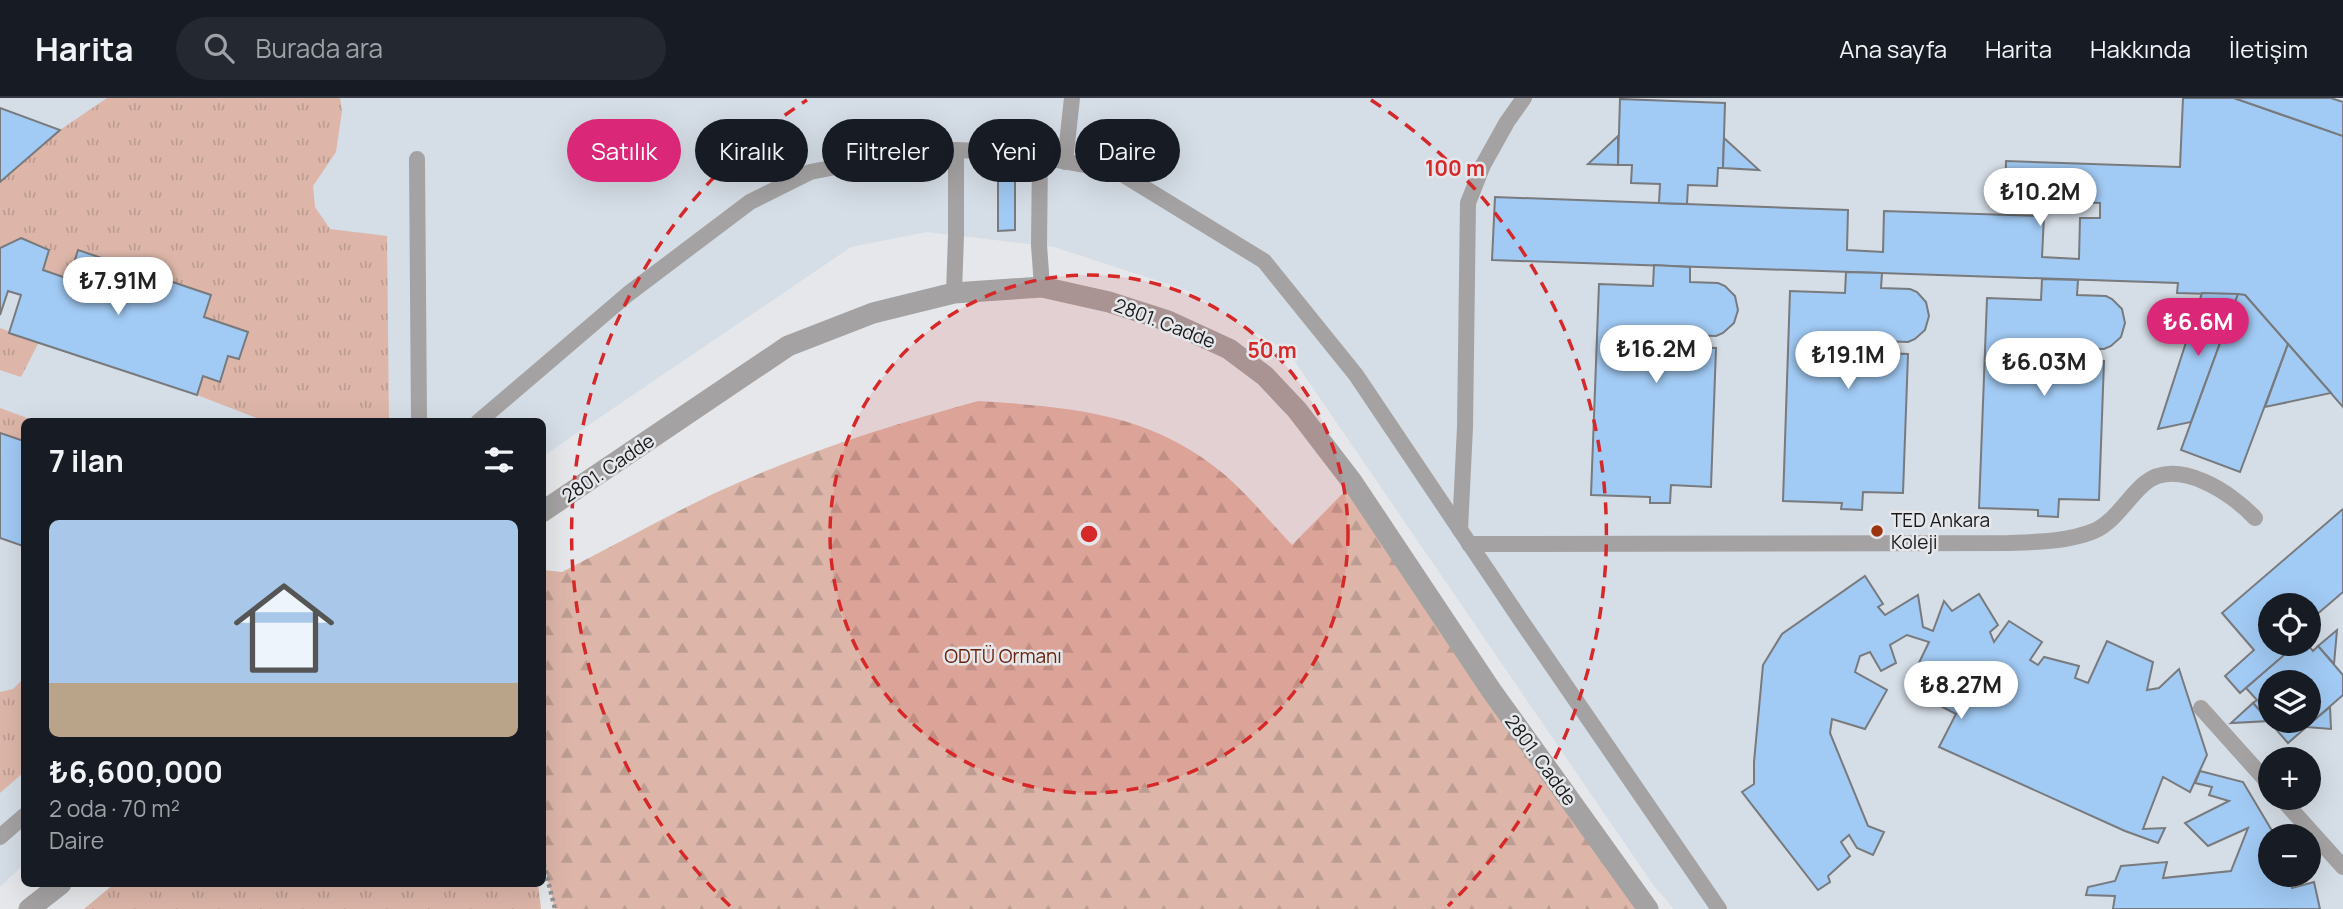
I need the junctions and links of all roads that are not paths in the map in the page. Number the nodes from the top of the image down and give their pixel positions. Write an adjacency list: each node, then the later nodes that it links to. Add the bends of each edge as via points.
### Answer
1 (1072, 98): 7 (lane)
2 (1524, 98): 15 (lane, via 1483,165 1468,203)
3 (956, 150): 4 (lane); 10 (lane); 12 (lane, via 810,172 750,202 628,294)
4 (968, 151)
5 (417, 159): 11 (lane)
6 (1061, 161): 7 (lane)
7 (1065, 162): 15 (lane, via 1117,171 1264,261 1356,375)
8 (1040, 182): 9 (lane)
9 (1042, 287): 10 (street, 2801. Cadde); 25 (street, 2801. Cadde, via 1168,321 1229,349 1265,376 1340,466 1491,690)
10 (954, 293): 13 (street, 2801. Cadde, via 873,313 788,346)
11 (419, 418)
12 (483, 418)
13 (546, 509)
14 (2255, 518): 16 (lane, via 2217,488 2172,473 2146,483 2095,530 2059,540)
15 (1460, 530): 16 (lane)
16 (1469, 544): 26 (lane)
17 (2201, 708): 18 (lane)
18 (2258, 772)
19 (2292, 810): 22 (lane)
20 (21, 819): 21 (lane)
21 (0, 837)
22 (2343, 867)
23 (57, 887): 24 (street)
24 (29, 909)
25 (1648, 909)
26 (1719, 909)

